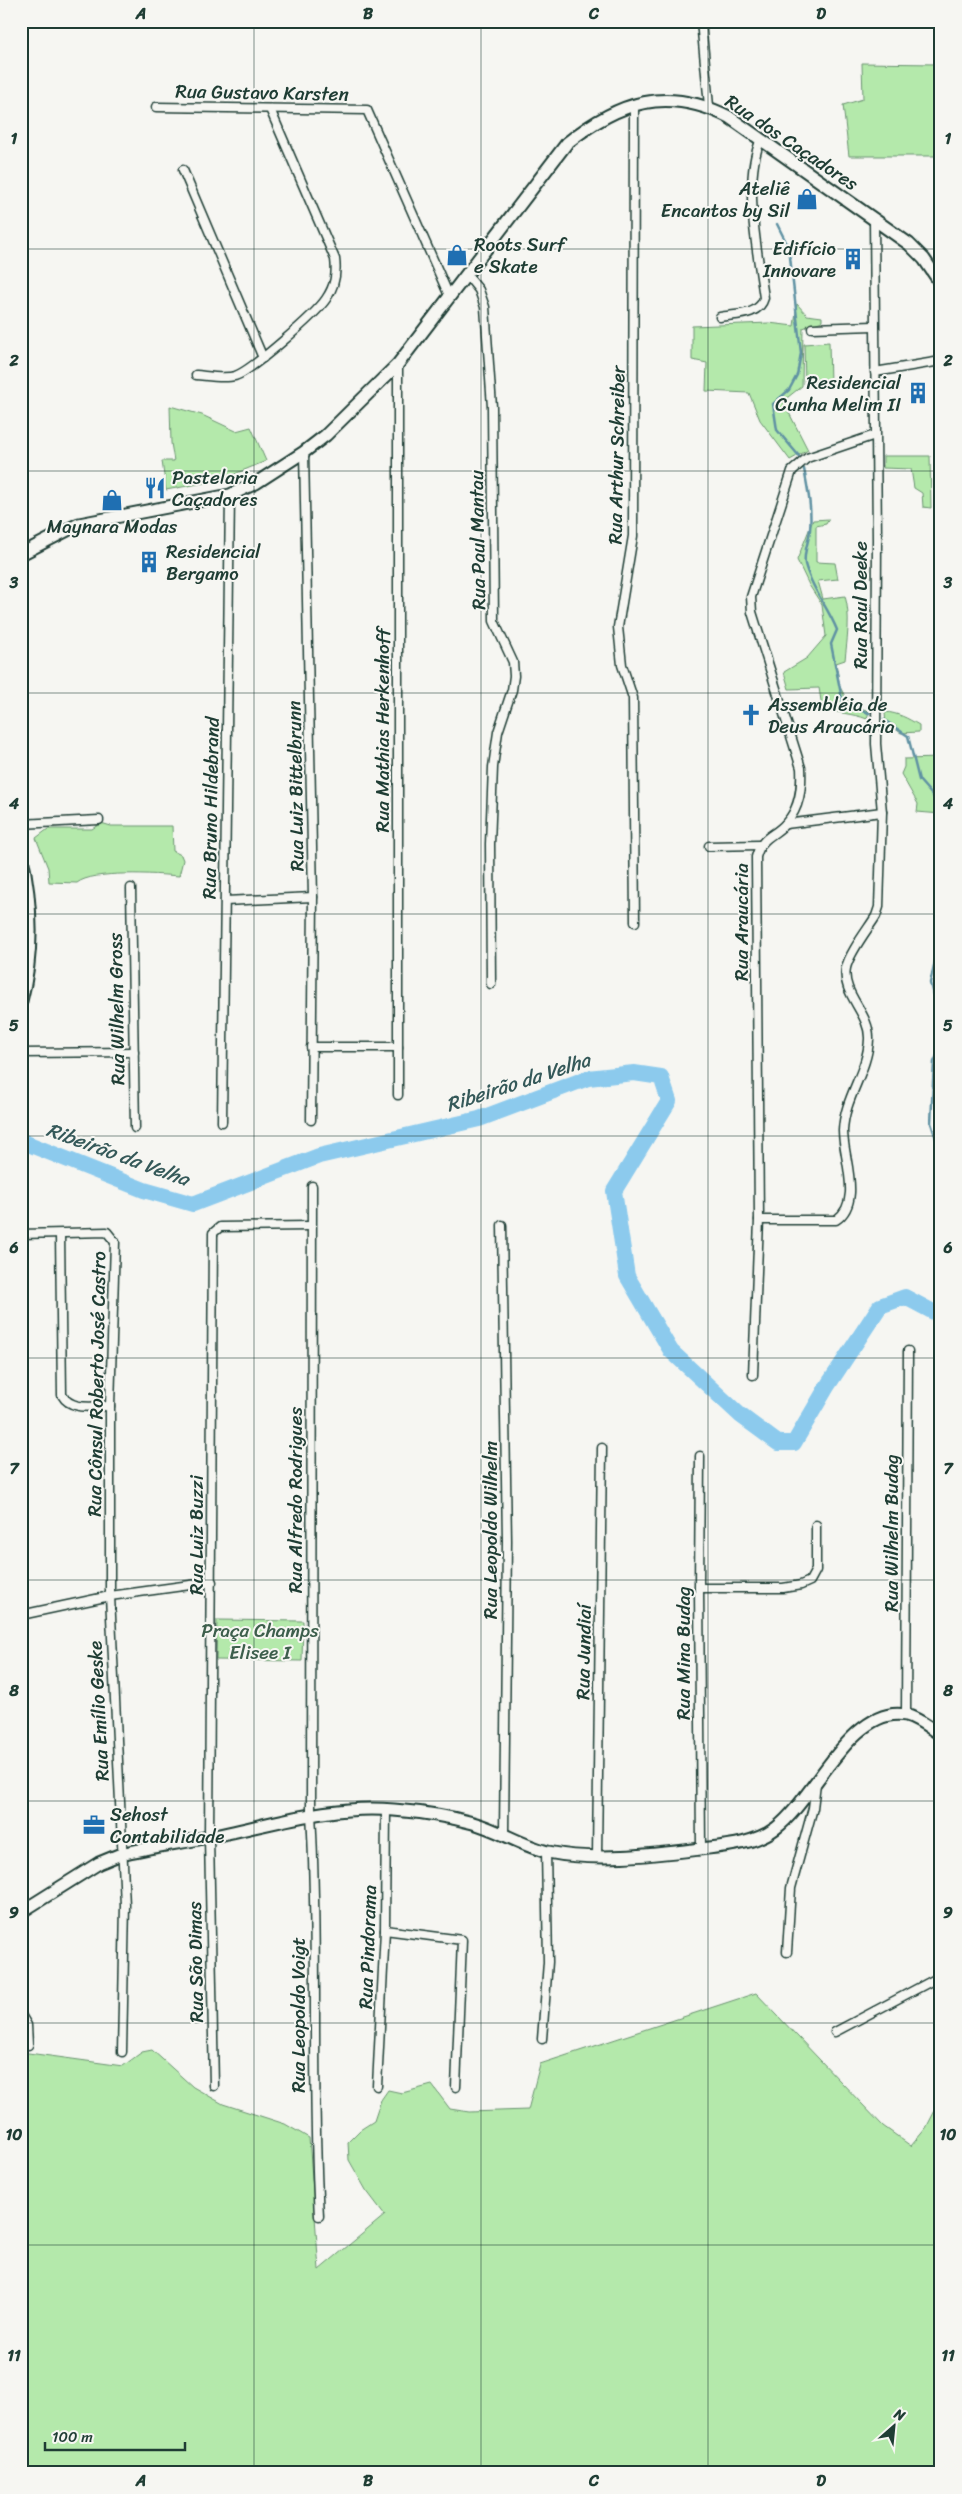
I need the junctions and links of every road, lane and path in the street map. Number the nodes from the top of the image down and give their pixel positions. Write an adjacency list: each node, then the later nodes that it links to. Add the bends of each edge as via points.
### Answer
1 (701, 21): 3 (street)
2 (634, 104): 3 (main road, Rua dos Caçadores, via 681,100); 9 (main road, Rua dos Caçadores, via 608,115 567,143); 34 (street, Rua Arthur Schreiber, via 633,536 618,627 622,665 633,698)
3 (709, 106): 6 (main road, Rua dos Caçadores)
4 (156, 107): 5 (street, Rua Gustavo Karsten)
5 (270, 109): 11 (street, Rua Gustavo Karsten, via 367,110); 15 (street, via 335,259 337,273 326,300)
6 (761, 139): 8 (main road, Rua dos Caçadores); 12 (street, via 756,151 752,212 764,298 759,309)
7 (183, 170): 15 (street)
8 (874, 220): 10 (main road, Rua dos Caçadores, via 917,251); 13 (street, Rua Raul Deeke)
9 (467, 275): 11 (main road, Rua dos Caçadores); 35 (street, Rua Paul Mantau, via 479,290 485,307 492,407 494,621 513,662 514,676 498,732 493,767)
10 (941, 284)
11 (450, 298): 17 (main road, Rua dos Caçadores)
12 (720, 317)
13 (874, 326): 14 (street); 18 (street, Rua Raul Deeke)
14 (812, 328)
15 (263, 358): 19 (street, via 233,377)
16 (941, 361): 18 (street)
17 (398, 364): 21 (main road, Rua dos Caçadores, via 326,435); 38 (street, Rua Mathias Herkenhoff)
18 (875, 372): 20 (street, Rua Raul Deeke)
19 (196, 375)
20 (875, 435): 24 (street, Rua Raul Deeke, via 876,744); 27 (street, Rua Araucária, via 807,458 792,471 751,597 752,612 801,768 802,785 797,806)
21 (304, 452): 22 (main road, Rua dos Caçadores, via 270,475); 32 (street, Rua Luiz Bittelbrunn)
22 (230, 495): 23 (main road, Rua dos Caçadores, via 79,524); 33 (street, Rua Bruno Hildebrand)
23 (21, 554)
24 (882, 812): 27 (street); 46 (street, Rua Raul Deeke, via 879,907 846,966 845,976 864,1015 869,1039 844,1114 850,1193 848,1206 843,1216 836,1220)
25 (98, 820): 26 (street)
26 (21, 824)
27 (786, 824): 28 (street, Rua Araucária)
28 (759, 845): 29 (street); 46 (street, Rua Araucária, via 756,872)
29 (709, 846)
30 (21, 853): 36 (main road, via 27,880 30,924 27,973)
31 (130, 888): 39 (street, Rua Wilhelm Gross)
32 (313, 898): 33 (street); 37 (street, Rua Luiz Bittelbrunn)
33 (225, 901): 43 (street, Rua Bruno Hildebrand)
34 (635, 922)
35 (490, 984)
36 (21, 1001)
37 (311, 1047): 38 (street); 42 (street, Rua Luiz Bittelbrunn)
38 (398, 1047): 41 (street, Rua Mathias Herkenhoff)
39 (134, 1052): 40 (street); 44 (street, Rua Wilhelm Gross)
40 (21, 1053)
41 (398, 1095)
42 (311, 1120)
43 (222, 1122)
44 (135, 1128)
45 (312, 1186): 48 (street, Rua Alfredo Rodrigues)
46 (760, 1220): 52 (street, Rua Araucária)
47 (502, 1225): 66 (street, Rua Leopoldo Wilhelm, via 507,1541)
48 (311, 1226): 57 (street, Rua Luiz Buzzi, via 220,1227 213,1233); 65 (street, Rua Alfredo Rodrigues)
49 (21, 1234): 50 (street, Rua Cônsul Roberto José Castro)
50 (60, 1234): 53 (street, via 62,1395 74,1406); 53 (street, Rua Cônsul Roberto José Castro, via 107,1232 116,1242)
51 (908, 1352): 61 (street, Rua Wilhelm Budag)
52 (753, 1375)
53 (110, 1406): 59 (street, Rua Cônsul Roberto José Castro)
54 (602, 1448): 71 (street, Rua Jundiaí)
55 (700, 1456): 58 (street, Rua Mina Budag)
56 (816, 1526): 58 (street, via 816,1570 810,1581 801,1586)
57 (212, 1582): 59 (street); 67 (street, Rua Luiz Buzzi)
58 (699, 1588): 68 (street, Rua Mina Budag)
59 (110, 1596): 60 (street); 70 (street, Rua Emílio Geske)
60 (21, 1615)
61 (906, 1715): 62 (main road); 63 (main road, via 874,1720 860,1730)
62 (941, 1734)
63 (816, 1783): 68 (main road, via 789,1817 775,1828 738,1844); 74 (street, via 813,1808 791,1888)
64 (386, 1809): 65 (main road); 66 (main road, via 473,1823); 73 (street, Rua Pindorama)
65 (311, 1814): 67 (main road); 84 (street, Rua Leopoldo Voigt, via 315,1880 314,2107)
66 (504, 1834): 69 (main road)
67 (209, 1837): 70 (main road); 81 (street, Rua São Dimas)
68 (701, 1849): 71 (main road)
69 (546, 1851): 71 (main road); 78 (street, via 548,1962)
70 (121, 1854): 72 (main road); 80 (street, Rua Emílio Geske, via 125,1905)
71 (597, 1856)
72 (21, 1912)
73 (385, 1930): 82 (street, Rua Pindorama); 83 (street, via 462,1940)
74 (787, 1952)
75 (941, 1976): 77 (street)
76 (21, 2015): 79 (street, via 27,2025)
77 (834, 2032)
78 (542, 2039)
79 (28, 2045)
80 (122, 2052)
81 (214, 2086)
82 (377, 2086)
83 (456, 2087)
84 (319, 2216)

